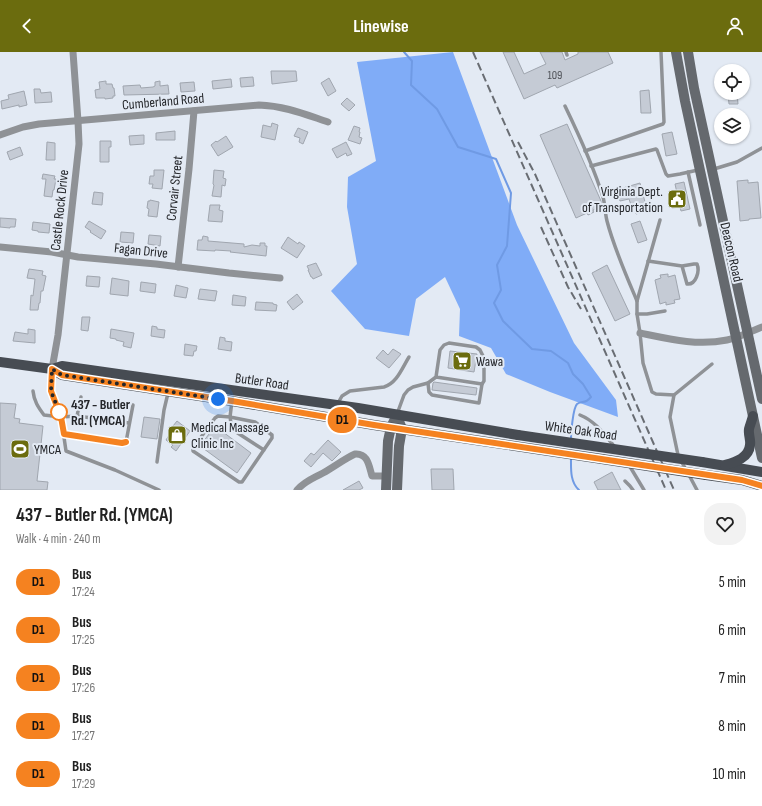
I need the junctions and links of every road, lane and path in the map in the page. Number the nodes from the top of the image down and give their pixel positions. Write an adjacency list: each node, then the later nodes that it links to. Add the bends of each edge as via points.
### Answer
1 (73, 52): 7 (street, Castle Rock Drive)
2 (661, 52): 11 (lane, via 663,124)
3 (676, 52): 13 (main road, Deacon Road)
4 (688, 52): 14 (main road, Deacon Road)
5 (565, 106): 11 (lane)
6 (194, 111): 7 (street, Cumberland Road); 8 (street, Cumberland Road, via 259,105 295,110); 22 (street, Corvair Street)
7 (78, 121): 9 (street, Cumberland Road, via 39,124); 19 (street, Castle Rock Drive, via 79,144)
8 (328, 122)
9 (0, 135)
10 (762, 148): 14 (lane, via 737,162)
11 (585, 151): 12 (lane)
12 (591, 166): 15 (lane, via 657,150 668,176); 24 (lane, via 603,198 614,242)
13 (699, 169): 14 (lane); 15 (lane); 30 (main road, Deacon Road)
14 (712, 169): 29 (main road, Deacon Road)
15 (688, 172): 17 (lane)
16 (660, 220): 20 (lane)
17 (700, 225)
18 (0, 247): 19 (street, Fagan Drive)
19 (67, 255): 22 (street, Fagan Drive); 34 (street, Castle Rock Drive)
20 (648, 261): 21 (lane); 24 (lane)
21 (682, 266): 21 (lane, via 697,264 699,267 692,284 687,284)
22 (178, 267): 23 (street, Fagan Drive)
23 (280, 278)
24 (637, 301): 26 (lane)
25 (665, 311): 26 (lane)
26 (637, 314): 28 (lane)
27 (762, 328): 29 (street)
28 (640, 333): 30 (street, via 690,342 709,342); 41 (lane, via 644,368 652,392)
29 (747, 333): 30 (street); 43 (main road, Deacon Road)
30 (736, 337): 50 (main road, Deacon Road)
31 (409, 357): 46 (lane, via 389,386 350,391 342,396)
32 (0, 362): 34 (main road, Butler Road)
33 (712, 364): 41 (lane)
34 (52, 369): 39 (main road, Butler Road, via 62,366); 40 (main road, Butler Road, via 62,375); 51 (lane, via 51,391)
35 (436, 377): 36 (lane); 37 (lane); 37 (lane, via 440,350 444,346 449,343 476,347 484,358)
36 (428, 384): 37 (lane, via 432,395 479,403); 47 (lane, via 408,390)
37 (482, 384)
38 (33, 391): 51 (lane, via 36,404 44,415)
39 (235, 391): 44 (lane); 46 (main road, Butler Road)
40 (168, 392): 44 (main road, Butler Road); 59 (lane)
41 (674, 395): 71 (lane, via 670,417 678,454)
42 (80, 397): 49 (lane)
43 (762, 399)
44 (232, 401): 52 (lane); 54 (main road, Butler Road)
45 (133, 405): 53 (lane)
46 (336, 406): 47 (main road, Butler Road)
47 (397, 415): 54 (main road); 55 (main road); 60 (main road, White Oak Road, bridge)
48 (580, 415): 70 (lane, via 596,425 627,462)
49 (77, 416): 51 (lane); 53 (lane)
50 (753, 416): 58 (main road, Deacon Road); 60 (main road, via 749,430 749,451 736,462)
51 (61, 417): 56 (lane)
52 (230, 417): 57 (lane, via 233,430); 57 (lane, via 255,422 272,435); 57 (lane, via 215,418 193,451 242,482)
53 (130, 423): 56 (lane, via 126,442 122,443)
54 (391, 427): 55 (main road, Butler Road); 62 (main road)
55 (402, 429): 64 (main road, White Oak Road, bridge, via 742,480); 68 (main road)
56 (64, 434): 65 (lane, via 66,451)
57 (264, 450)
58 (762, 458)
59 (157, 462)
60 (724, 465): 61 (main road, White Oak Road)
61 (762, 472)
62 (387, 476): 66 (street, via 372,476 366,458 355,454 303,483); 67 (main road)
63 (625, 481): 69 (lane)
64 (762, 486)
65 (160, 490)
66 (297, 490)
67 (386, 490)
68 (397, 490)
69 (632, 490)
70 (644, 490)
71 (697, 490)

